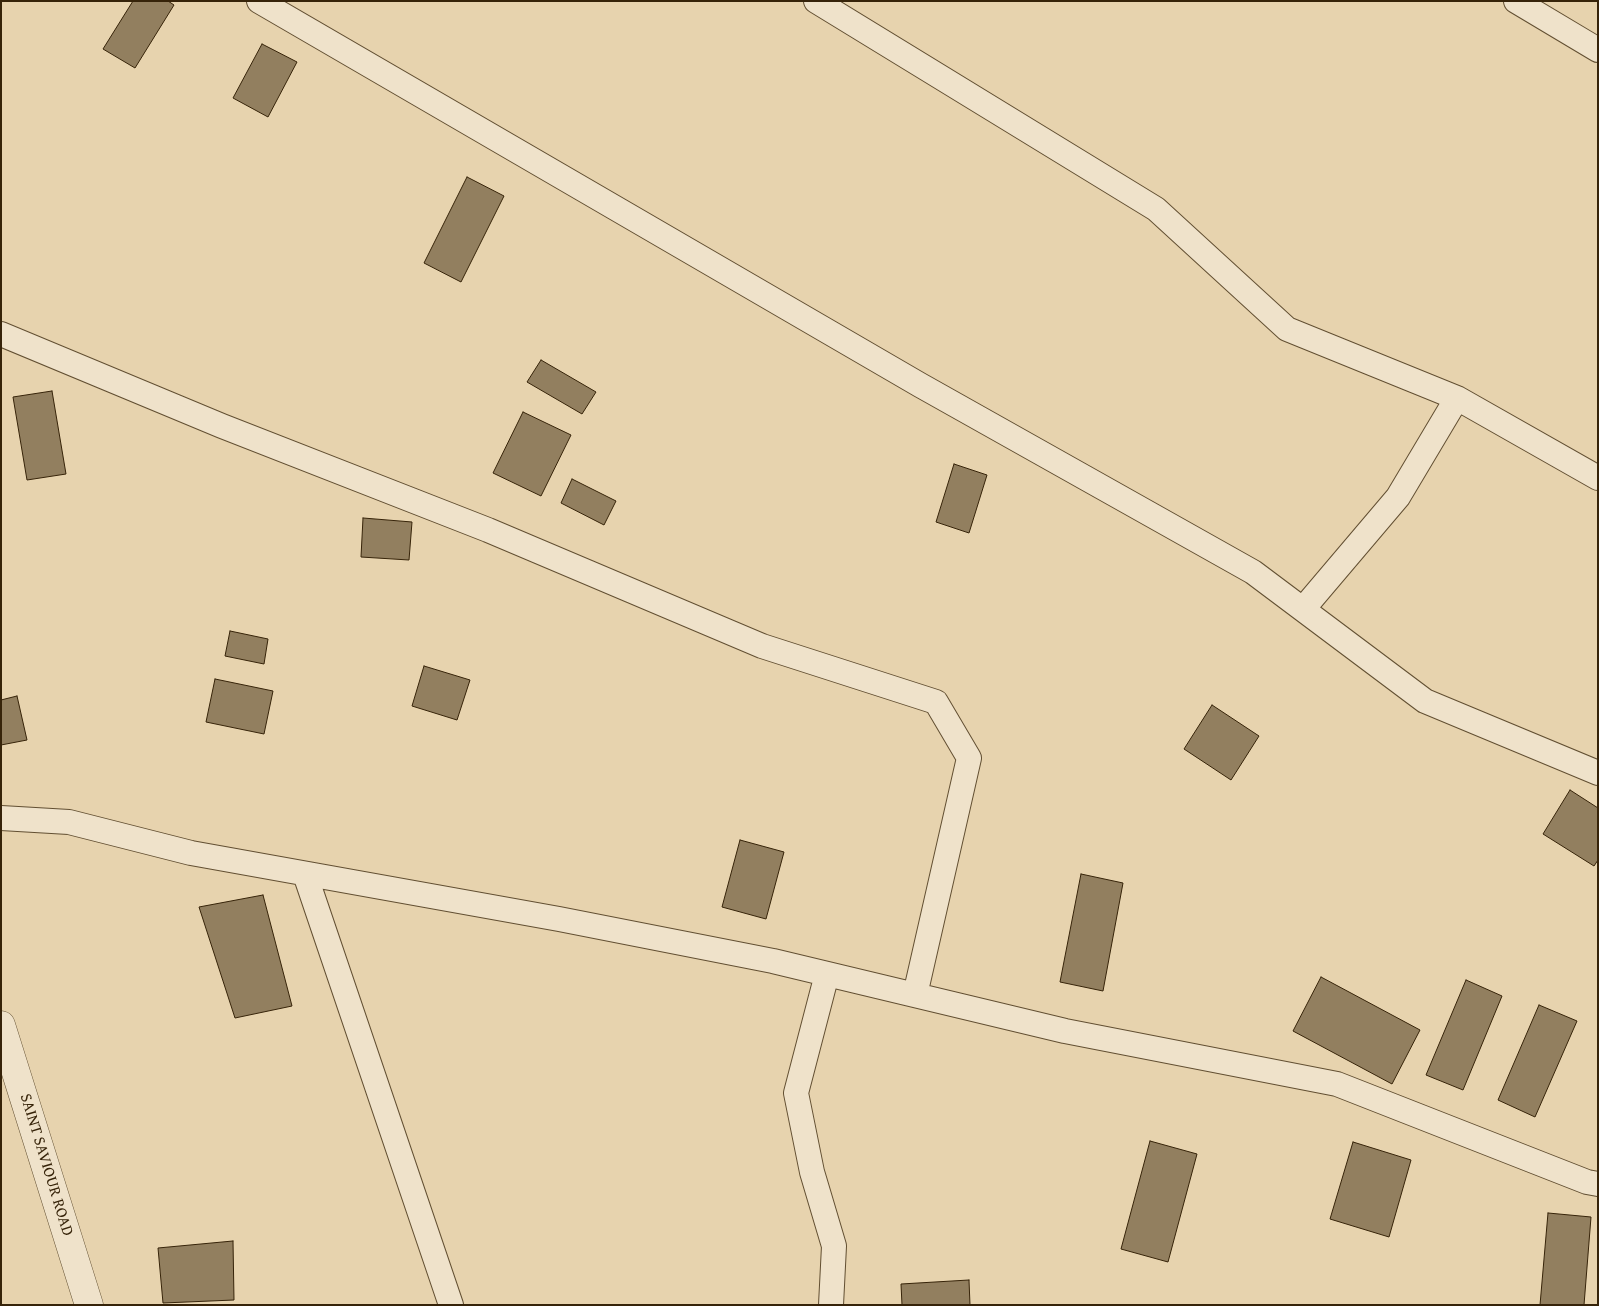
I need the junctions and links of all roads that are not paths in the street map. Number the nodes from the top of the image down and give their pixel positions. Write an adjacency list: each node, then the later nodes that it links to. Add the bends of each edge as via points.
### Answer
1 (259, 1): 8 (street, via 912,380 1253,572)
2 (816, 1): 6 (street, via 1156,209 1287,329)
3 (1516, 1): 4 (street)
4 (1598, 50)
5 (1, 334): 13 (street, via 222,426 488,530 762,646 936,702 969,758)
6 (1457, 398): 7 (street); 8 (street, via 1398,497)
7 (1598, 478)
8 (1302, 609): 9 (street, via 1425,701)
9 (1598, 774)
10 (1, 818): 11 (street, via 69,822 190,853)
11 (305, 874): 12 (street, via 559,920); 17 (street)
12 (827, 974): 13 (street); 18 (street, via 796,1093 812,1172 834,1246)
13 (915, 995): 15 (street, via 1064,1031 1337,1084)
14 (1, 1025): 16 (street, SAINT SAVIOUR ROAD)
15 (1598, 1184)
16 (89, 1305)
17 (451, 1305)
18 (831, 1305)

